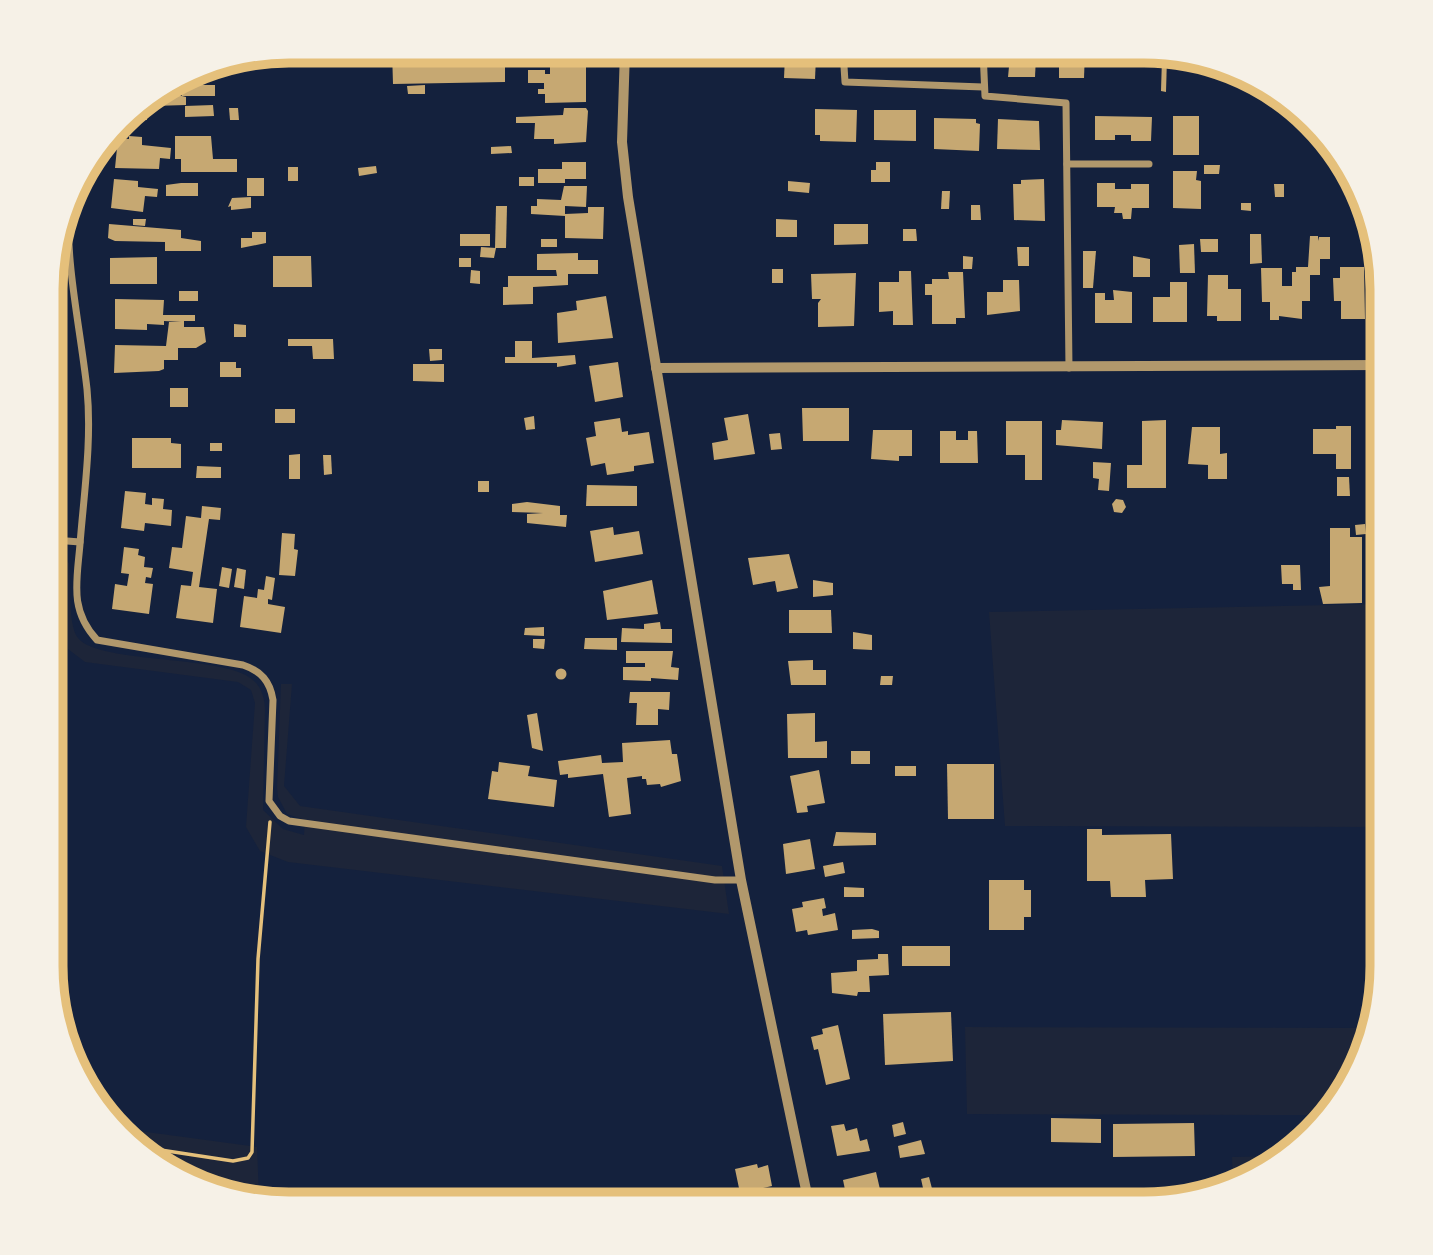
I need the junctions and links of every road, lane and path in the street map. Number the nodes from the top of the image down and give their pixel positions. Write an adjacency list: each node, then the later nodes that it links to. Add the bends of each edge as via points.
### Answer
1 (625, 63): 9 (street, via 622,142)
2 (844, 63): 4 (street, via 845,82)
3 (983, 63): 4 (street)
4 (983, 87): 5 (street, via 985,96 1066,103)
5 (1067, 164): 6 (street); 10 (street)
6 (1149, 164)
7 (69, 238): 12 (street, via 72,301 87,390)
8 (1370, 365): 10 (street)
9 (656, 368): 10 (street); 14 (street)
10 (1069, 368)
11 (63, 541): 12 (street)
12 (80, 542): 13 (street, via 78,614 97,640 243,665 271,686 268,789)
13 (274, 809): 14 (street, via 289,821); 15 (path, via 268,831 258,959 252,1152 248,1158 233,1161)
14 (741, 880): 16 (street)
15 (157, 1149)
16 (806, 1192)

